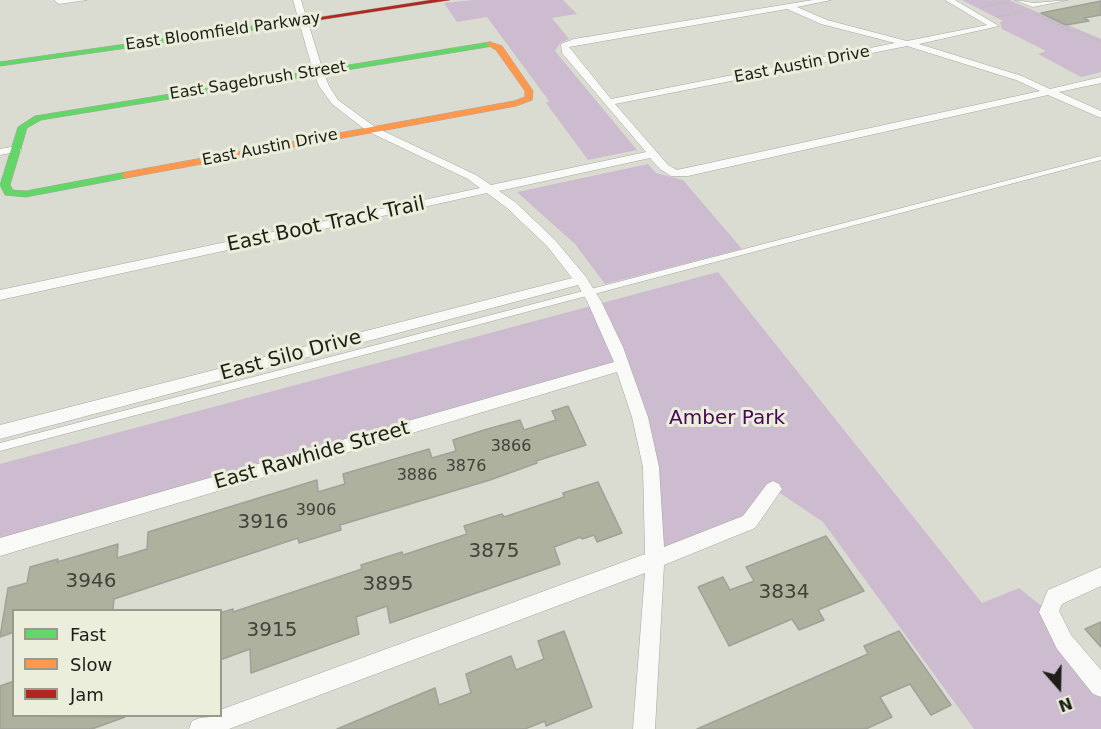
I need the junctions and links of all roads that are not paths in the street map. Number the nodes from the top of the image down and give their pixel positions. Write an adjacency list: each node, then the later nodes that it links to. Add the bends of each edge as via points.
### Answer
1 (83, 0): 9 (street)
2 (384, 0): 11 (street, East Bloomfield Parkway)
3 (446, 0): 11 (street, East Bloomfield Parkway)
4 (776, 0): 10 (street)
5 (827, 0): 10 (street)
6 (950, 0): 12 (street, East Austin Drive, via 995,22)
7 (1019, 0): 8 (street, via 1033,5)
8 (1065, 0)
9 (58, 1)
10 (788, 7): 12 (street, via 838,26); 19 (street, via 564,46)
11 (300, 11): 13 (street, East Bloomfield Parkway); 14 (street, East Bloomfield Parkway); 15 (street)
12 (908, 44): 17 (street); 19 (street, East Austin Drive)
13 (0, 55)
14 (0, 64)
15 (318, 71): 18 (street, East Sagebrush Street, via 490,44 498,48 529,91); 21 (street, via 335,102); 22 (street, East Sagebrush Street, via 50,114 23,127)
16 (1101, 80): 17 (street)
17 (1052, 91): 20 (street); 24 (street, via 688,173 675,174)
18 (529, 98): 21 (street, East Austin Drive)
19 (609, 102): 24 (street)
20 (1101, 115)
21 (371, 129): 22 (street, East Austin Drive, via 26,194 9,193 5,185); 26 (street, via 441,160)
22 (17, 149): 23 (street)
23 (0, 152)
24 (653, 154): 26 (street, East Boot Track Trail)
25 (1101, 158): 27 (lane)
26 (491, 189): 27 (street, via 537,229); 28 (street, East Boot Track Trail)
27 (585, 286): 29 (street); 30 (street, East Silo Drive); 31 (lane)
28 (0, 295)
29 (623, 365): 33 (street, East Rawhide Street); 34 (street, via 651,467)
30 (0, 432)
31 (0, 447)
32 (773, 489): 34 (street, via 749,522)
33 (0, 547)
34 (655, 560): 37 (street); 38 (street)
35 (1101, 576): 36 (street, via 1055,597 1049,612 1064,642)
36 (1101, 686)
37 (200, 729)
38 (644, 729)

